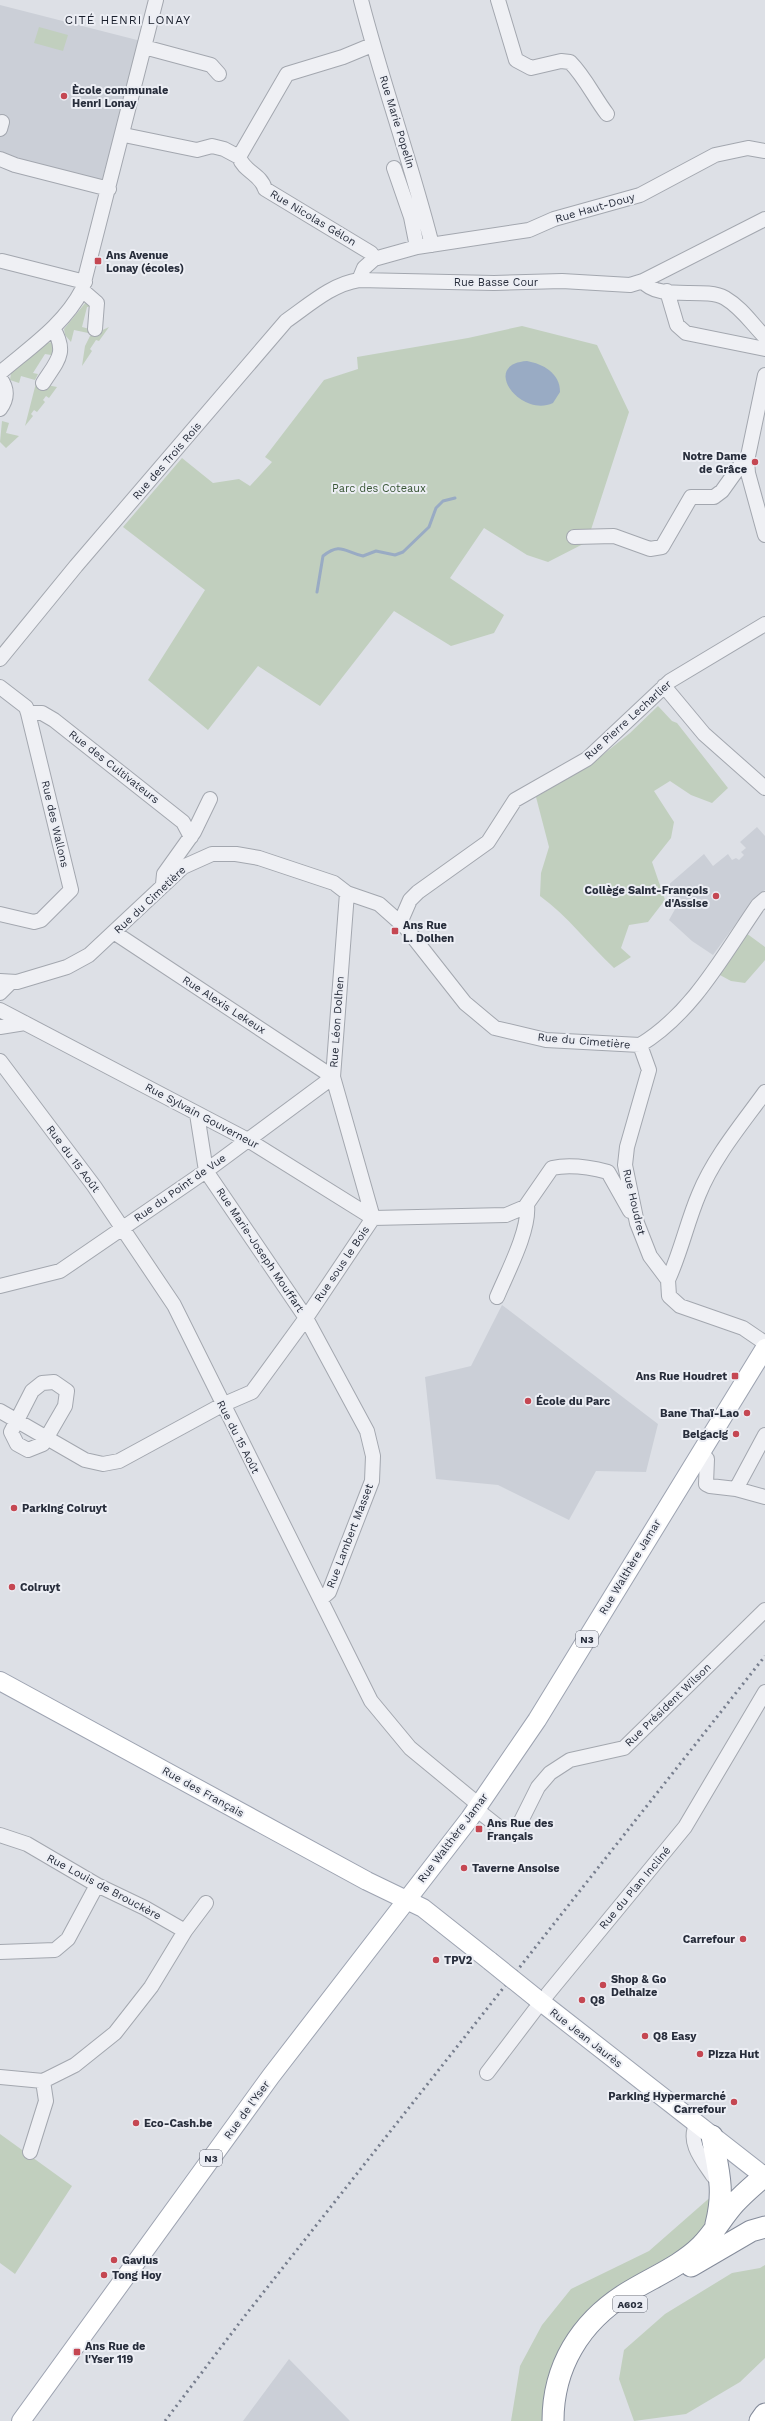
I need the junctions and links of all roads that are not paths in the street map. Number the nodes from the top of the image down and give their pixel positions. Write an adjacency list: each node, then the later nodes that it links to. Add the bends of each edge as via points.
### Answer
1 (156, 0): 5 (street)
2 (361, 0): 4 (street, Rue Marie Popelin)
3 (498, 0): 7 (street, via 516,60 531,68 562,61 570,62 581,74)
4 (372, 45): 10 (street, via 287,74); 15 (street, Rue Marie Popelin)
5 (144, 47): 6 (street, via 211,64); 8 (street)
6 (219, 74)
7 (606, 114)
8 (124, 134): 10 (street, via 197,150 212,146); 13 (street)
9 (765, 151): 15 (street, Rue Haut-Douy, via 748,148 715,155 640,195 554,219 529,230)
10 (239, 157): 17 (street, Rue Nicolas Gélon, via 241,165 262,181 265,189 371,253)
11 (0, 159): 13 (street)
12 (394, 168): 16 (street, via 411,217)
13 (109, 188): 21 (street)
14 (765, 219): 20 (street, Rue Basse Cour)
15 (432, 245): 16 (street, Rue Haut-Douy)
16 (417, 247): 17 (street, Rue Haut-Douy)
17 (374, 259): 19 (street)
18 (2, 261): 21 (street)
19 (354, 280): 20 (street, Rue Basse Cour, via 494,283 562,280 630,285); 35 (street, Rue des Trois Rois, via 328,292 286,321 76,566)
20 (643, 281): 22 (street, via 648,287)
21 (84, 286): 23 (street, via 72,308); 24 (street, via 97,302)
22 (667, 291): 25 (street, via 724,298 742,311); 26 (street, via 677,325 686,333)
23 (53, 328): 27 (street); 29 (street, via 61,345 61,352)
24 (95, 329)
25 (765, 337)
26 (765, 348)
27 (1, 371): 30 (street, via 6,394)
28 (765, 375): 31 (street)
29 (43, 383)
30 (0, 409)
31 (747, 461): 32 (street); 33 (street, via 742,462 714,497 691,497 662,547 650,549 614,536)
32 (765, 535)
33 (574, 536)
34 (765, 624): 36 (street, Rue Pierre Lecharlier, via 746,633)
35 (0, 659)
36 (664, 686): 39 (street, via 704,734); 46 (street, Rue Pierre Lecharlier, via 586,759 515,800 488,842 418,892 410,900)
37 (0, 687): 38 (street, Rue des Wallons, via 26,708)
38 (28, 713): 41 (street, Rue des Cultivateurs, via 42,712 60,724 184,822); 45 (street, Rue des Wallons, via 71,890 41,920 34,922)
39 (765, 788)
40 (210, 799): 41 (street)
41 (190, 836): 42 (street, via 164,874)
42 (164, 884): 43 (street, Rue du Cimetière, via 183,867 200,858 212,854 236,854 259,858 334,883); 47 (street, Rue du Cimetière)
43 (347, 893): 46 (street, Rue du Cimetière, via 362,896 379,904); 55 (street, Rue Léon Dolhen)
44 (765, 899): 53 (street, Rue du Cimetière, via 758,905 687,1006)
45 (0, 914)
46 (400, 923): 53 (street, Rue du Cimetière, via 465,1003 495,1028 546,1040)
47 (115, 933): 48 (street, Rue du Cimetière, via 90,955 67,968 32,978); 55 (street, Rue Alexis Lekeux)
48 (5, 982): 49 (street, Rue du Cimetière)
49 (0, 993)
50 (0, 1010): 51 (street, Rue Sylvain Gouverneur)
51 (25, 1023): 52 (street); 57 (street, Rue Sylvain Gouverneur)
52 (0, 1027)
53 (640, 1045): 62 (street, Rue Houdret, via 649,1070 627,1147 626,1165)
54 (1, 1063): 63 (street, Rue du 15 Août)
55 (333, 1077): 58 (street, Rue du Point de Vue); 61 (street, Rue Léon Dolhen)
56 (765, 1092): 64 (street, via 708,1174 698,1194 678,1258)
57 (198, 1114): 58 (street, Rue Sylvain Gouverneur); 59 (street, Rue Marie-Joseph Mouffart)
58 (248, 1140): 59 (street, Rue du Point de Vue); 61 (street, Rue Sylvain Gouverneur)
59 (206, 1171): 63 (street, Rue du Point de Vue); 67 (street, Rue Marie-Joseph Mouffart)
60 (527, 1205): 61 (street, Rue sous le Bois, via 517,1212 506,1215); 62 (street, Rue sous le Bois, via 552,1168 565,1165 589,1167 608,1172); 66 (street, Rue sous le Bois, via 523,1233)
61 (373, 1218): 67 (street, Rue sous le Bois)
62 (637, 1224): 64 (street, Rue Houdret, via 650,1256)
63 (123, 1228): 65 (street, Rue du Point de Vue, via 60,1271); 70 (street, Rue du 15 Août, via 174,1306)
64 (668, 1280): 68 (street, Rue Houdret, via 669,1296 680,1306 743,1328)
65 (0, 1286)
66 (497, 1297)
67 (306, 1318): 70 (street, Rue sous le Bois, via 252,1392); 78 (street, Rue Lambert Masset, via 367,1431 373,1456 370,1491 329,1592)
68 (765, 1343)
69 (765, 1348): 75 (main road, Rue Walthère Jamar / N3)
70 (222, 1405): 74 (street, Rue sous le Bois, via 119,1461 103,1464 85,1460); 78 (street, Rue du 15 Août)
71 (0, 1411): 72 (street, Rue sous le Bois)
72 (16, 1420): 74 (street, Rue sous le Bois); 74 (street, via 11,1432 17,1444 28,1450 43,1444); 74 (street, via 32,1391 42,1383 54,1382 67,1392 65,1406)
73 (765, 1435): 76 (street)
74 (47, 1437)
75 (700, 1452): 76 (street, via 707,1459 706,1484); 82 (main road, Rue Walthère Jamar / N3, via 537,1720)
76 (736, 1489): 77 (street)
77 (765, 1497)
78 (321, 1599): 82 (street, Rue du 15 Août, via 371,1701 386,1721 410,1748)
79 (765, 1610): 82 (street, Rue Président Wilson, via 629,1744 617,1750 563,1763 550,1773 538,1787 518,1828 512,1833 506,1832)
80 (0, 1682): 85 (main road, Rue des Français, via 367,1881)
81 (765, 1692): 89 (street, Rue du Plan Incliné, via 685,1827)
82 (478, 1807): 85 (main road, Rue Walthère Jamar / N3)
83 (0, 1835): 84 (street, Rue Louis de Brouckère, via 27,1844)
84 (97, 1885): 87 (street, Rue Louis de Brouckère); 88 (street, via 68,1939 55,1950)
85 (407, 1900): 89 (main road, Rue Jean Jaurès, bridge, via 423,1908); 101 (main road, Rue de l'Yser / N3, via 271,2076)
86 (206, 1903): 87 (street)
87 (185, 1931): 92 (street, via 151,1987 115,2033 75,2065)
88 (0, 1952)
89 (538, 2000): 90 (street, Rue du Plan Incliné); 93 (main road, Rue Jean Jaurès)
90 (487, 2073)
91 (0, 2077): 92 (street)
92 (43, 2081): 94 (street, via 46,2101)
93 (704, 2130): 95 (street, via 693,2137 695,2146); 96 (main road, Rue Jean Jaurès); 98 (highway, A602, via 722,2183 721,2203)
94 (30, 2152)
95 (713, 2176)
96 (764, 2176): 98 (highway, A602, via 736,2202)
97 (765, 2211): 99 (highway, A602)
98 (715, 2228): 102 (highway, A602, via 702,2246 687,2258 625,2294 607,2307 584,2331 559,2375 553,2397)
99 (758, 2229): 103 (highway, A602, via 616,2314 596,2335 573,2370 564,2394)
100 (765, 2414): 104 (highway)
101 (21, 2421)
102 (553, 2421)
103 (563, 2421)
104 (761, 2421)

